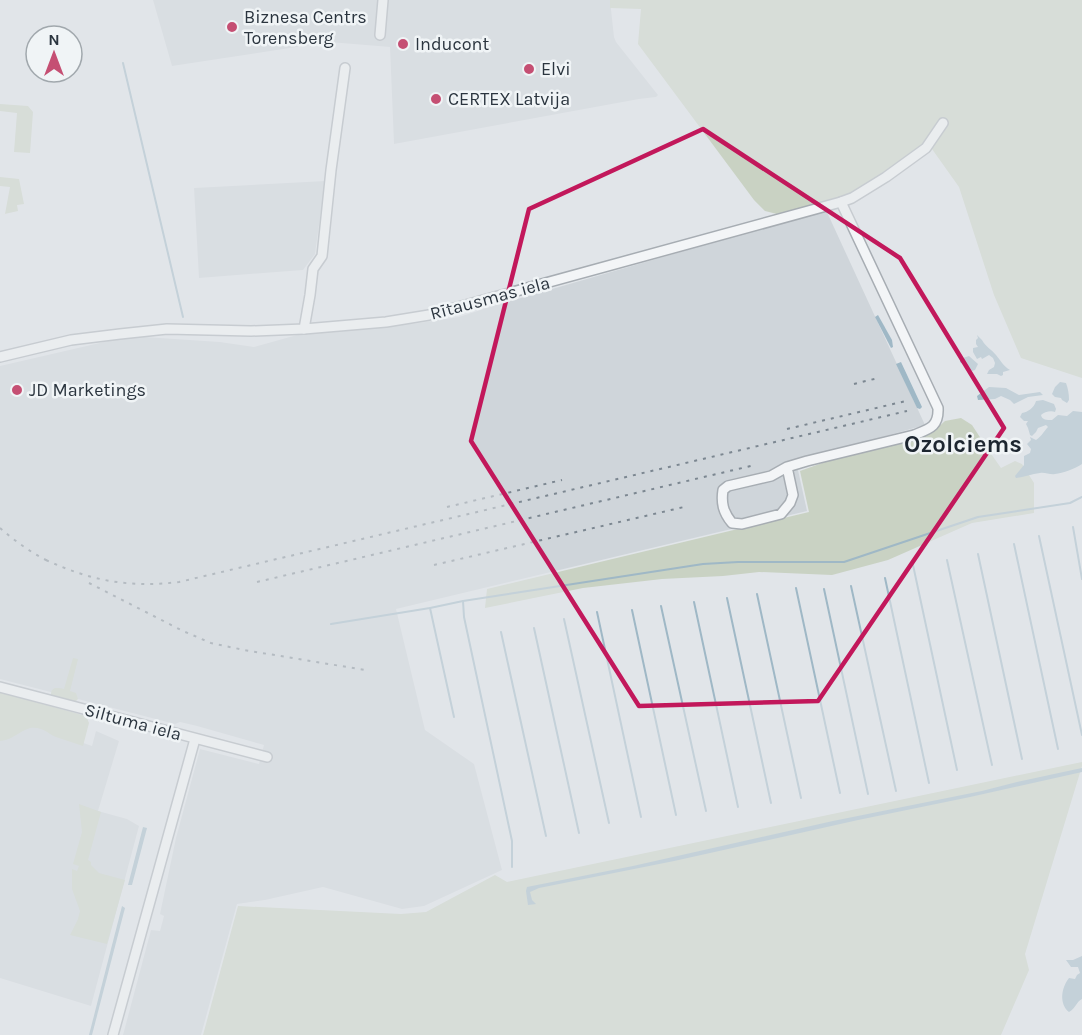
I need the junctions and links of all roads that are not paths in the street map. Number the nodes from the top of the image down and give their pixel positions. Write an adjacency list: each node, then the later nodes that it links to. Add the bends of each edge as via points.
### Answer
1 (382, 0): 2 (street)
2 (380, 35)
3 (345, 68): 6 (street, via 322,255 313,269)
4 (943, 123): 5 (street, Rītausmas iela, via 920,153)
5 (841, 202): 6 (street, Rītausmas iela, via 429,315); 8 (street, via 938,408 939,418 931,428 914,435)
6 (304, 329): 7 (street, Rītausmas iela, via 167,329 70,340)
7 (0, 357)
8 (787, 467): 8 (street, via 771,476 723,490 724,513 732,523 781,514 793,495)
9 (0, 687): 10 (street, Siltuma iela)
10 (195, 739): 11 (street, Siltuma iela); 12 (street)
11 (267, 757)
12 (114, 1035)

